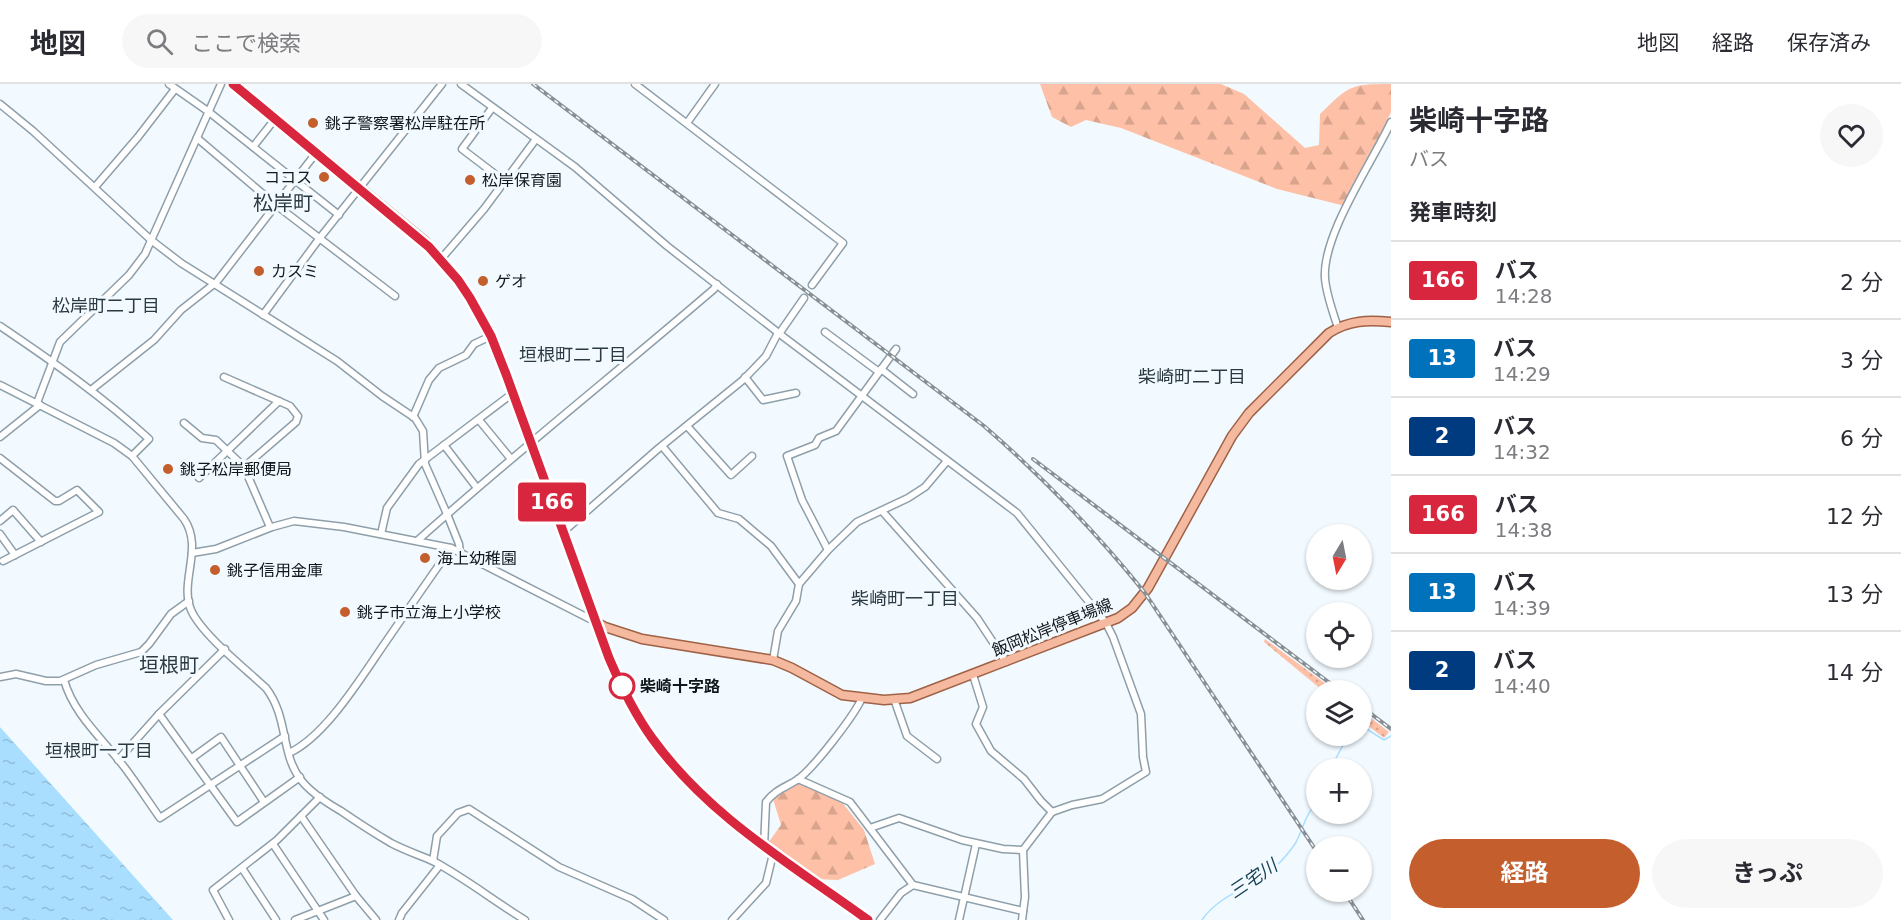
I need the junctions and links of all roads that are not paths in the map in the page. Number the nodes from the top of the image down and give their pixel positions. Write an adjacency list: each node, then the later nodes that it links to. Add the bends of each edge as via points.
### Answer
1 (169, 84): 8 (street)
2 (221, 84): 11 (street)
3 (233, 84): 12 (highway)
4 (442, 84): 22 (street)
5 (461, 84): 10 (street)
6 (635, 84): 14 (street)
7 (715, 84): 14 (street)
8 (176, 89): 11 (street); 21 (street)
9 (0, 104): 21 (street)
10 (492, 108): 16 (street); 20 (street, via 462,149)
11 (208, 112): 15 (street); 17 (street)
12 (275, 119): 17 (street); 18 (highway)
13 (1391, 122): 36 (street, via 1345,209 1325,262 1325,280)
14 (687, 123): 30 (street, via 843,243)
15 (197, 138): 23 (street); 26 (street)
16 (536, 140): 20 (street); 29 (street)
17 (253, 147): 19 (street)
18 (316, 153): 19 (street); 22 (highway)
19 (295, 179): 23 (street); 24 (street)
20 (504, 181): 27 (street)
21 (95, 187): 26 (street)
22 (360, 189): 24 (street); 27 (highway)
23 (276, 205): 25 (street); 28 (street)
24 (339, 215): 25 (street)
25 (320, 239): 31 (street); 33 (street)
26 (151, 240): 28 (street); 41 (street, via 129,274 62,338)
27 (441, 259): 39 (highway, via 470,298)
28 (214, 284): 33 (street); 46 (street, via 181,310 154,340)
29 (717, 284): 38 (street); 58 (street)
30 (812, 285)
31 (395, 296)
32 (804, 298): 38 (street)
33 (263, 315): 53 (street)
34 (1391, 322): 36 (main road, 飯岡松岸停車場線, via 1365,320)
35 (0, 326): 41 (street)
36 (1338, 328): 89 (main road, 飯岡松岸停車場線, via 1243,420 1148,588 1132,608)
37 (825, 332): 42 (street)
38 (779, 333): 44 (street, via 766,356); 50 (street)
39 (491, 336): 47 (highway); 53 (street, via 474,344 466,356 439,368 429,380)
40 (896, 349): 42 (street)
41 (52, 360): 46 (street); 52 (street)
42 (880, 371): 49 (street); 50 (street)
43 (224, 377): 51 (street)
44 (745, 377): 48 (street, via 763,400); 56 (street)
45 (0, 385): 52 (street)
46 (91, 390): 62 (street, via 149,439)
47 (513, 393): 54 (street); 58 (highway)
48 (796, 393)
49 (913, 394)
50 (861, 397): 67 (street); 81 (street, via 836,431 787,456 802,500)
51 (279, 401): 61 (street); 68 (street, via 296,411 298,420)
52 (39, 404): 57 (street); 62 (street)
53 (413, 417): 66 (street, via 423,431)
54 (479, 420): 59 (street); 65 (street)
55 (184, 423): 61 (street, via 201,438 216,440)
56 (687, 426): 60 (street); 63 (street, via 731,475)
57 (0, 436)
58 (530, 442): 65 (street); 75 (highway)
59 (444, 445): 66 (street); 70 (street)
60 (662, 446): 75 (street); 86 (street, via 717,513 739,519 771,546)
61 (227, 451): 68 (street); 69 (street)
62 (132, 456): 83 (street, via 190,528)
63 (752, 456)
64 (0, 458): 79 (street, via 55,501 77,490 99,512)
65 (511, 459): 70 (street)
66 (424, 460): 72 (street); 77 (street, via 387,508)
67 (946, 461): 71 (street, via 925,487); 89 (street, via 1017,513)
68 (244, 467): 74 (street)
69 (199, 478)
70 (477, 488): 72 (street)
71 (882, 511): 81 (street, via 857,522); 92 (street, via 977,618)
72 (447, 514): 78 (street); 82 (street)
73 (0, 521): 79 (street, via 13,510)
74 (270, 528): 77 (street, via 294,521); 83 (street, via 216,549)
75 (563, 532): 88 (highway)
76 (0, 534): 84 (street)
77 (381, 534): 78 (street)
78 (417, 541): 80 (street)
79 (41, 542): 84 (street)
80 (451, 548): 82 (street); 100 (street, via 353,690 317,732)
81 (828, 550): 86 (street)
82 (460, 552): 88 (street)
83 (192, 553): 87 (street)
84 (15, 555): 85 (street)
85 (3, 561)
86 (799, 584): 91 (street, via 796,601 778,631)
87 (189, 601): 90 (street, via 198,621); 95 (street, via 171,614 141,652 96,665)
88 (594, 621): 91 (main road, 飯岡松岸停車場線, via 642,639); 115 (highway, via 620,684 653,738 693,786)
89 (1106, 623): 92 (main road, 飯岡松岸停車場線); 110 (street, via 1141,714 1146,772 1102,799)
90 (225, 649): 98 (street); 99 (street, via 273,697)
91 (773, 660): 96 (main road, 飯岡松岸停車場線, via 837,693)
92 (1006, 662): 93 (main road, 飯岡松岸停車場線)
93 (973, 675): 97 (main road, 飯岡松岸停車場線, via 910,698); 110 (street, via 983,706 975,724 978,730 991,751 1024,779)
94 (0, 677): 95 (street, via 16,674 46,681)
95 (64, 680): 103 (street, via 82,715)
96 (862, 698): 97 (main road, 飯岡松岸停車場線); 106 (street)
97 (894, 699): 102 (street, via 907,736)
98 (159, 714): 101 (street); 103 (street)
99 (285, 736): 100 (street); 104 (street)
100 (289, 753): 105 (street)
101 (192, 758): 104 (street, via 222,737); 107 (street)
102 (937, 759)
103 (118, 760): 107 (street, via 160,818)
104 (240, 766): 107 (street); 109 (street)
105 (300, 777): 108 (street); 109 (street)
106 (798, 779): 112 (street, via 850,802); 115 (street, via 766,802)
107 (211, 784): 109 (street, via 237,822)
108 (320, 797): 111 (street); 118 (street, via 393,844)
109 (264, 802)
110 (1052, 812): 116 (street)
111 (301, 816): 113 (street); 122 (street)
112 (870, 828): 114 (street, via 899,819); 121 (street)
113 (273, 844): 120 (street); 124 (street)
114 (976, 844): 116 (street); 123 (street)
115 (764, 847): 117 (highway)
116 (1023, 850): 125 (street)
117 (773, 854): 134 (street, via 766,883); 135 (highway)
118 (433, 861): 119 (street); 133 (street, via 437,836 458,813 469,809 560,867 632,899)
119 (440, 866): 131 (street); 132 (street)
120 (242, 868): 126 (street, via 213,890); 127 (street)
121 (913, 885): 123 (street); 136 (street, via 901,893)
122 (356, 896): 124 (street); 130 (street)
123 (964, 897): 125 (street); 137 (street)
124 (318, 911): 128 (street); 129 (street)
125 (1023, 911): 138 (street)
126 (230, 920)
127 (276, 920)
128 (296, 920)
129 (324, 920)
130 (376, 920)
131 (399, 920)
132 (525, 920)
133 (664, 920)
134 (732, 920)
135 (868, 920)
136 (880, 920)
137 (958, 920)
138 (1022, 920)

